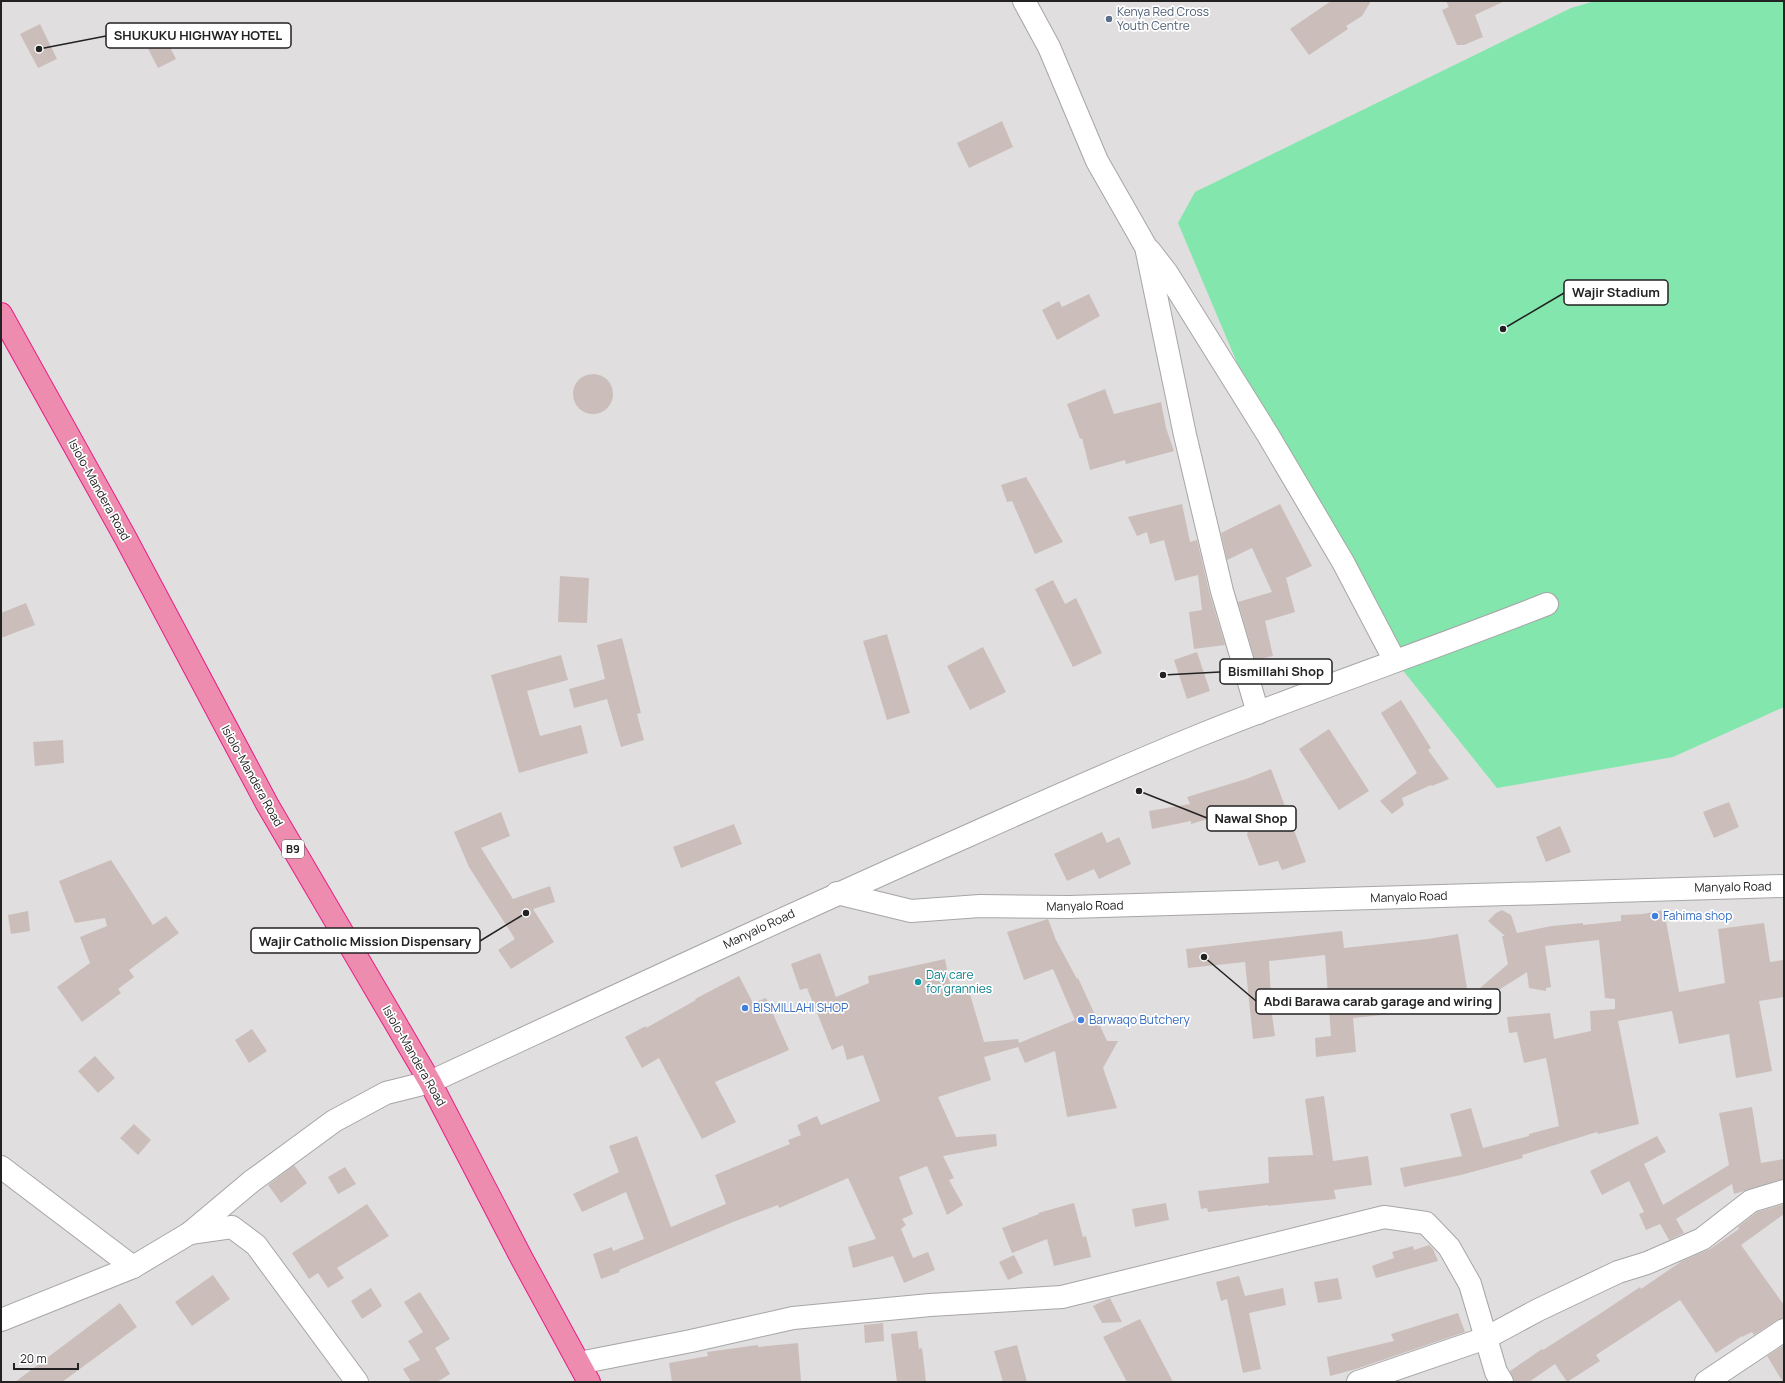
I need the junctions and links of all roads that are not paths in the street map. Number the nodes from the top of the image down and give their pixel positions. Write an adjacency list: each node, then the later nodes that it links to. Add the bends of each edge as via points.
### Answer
1 (1024, 1): 2 (street, via 1048,47 1097,161)
2 (1146, 247): 5 (street, via 1167,273 1268,435 1343,562); 6 (street, via 1185,435 1222,591)
3 (1, 314): 9 (highway, Isiolo-Mandera Road / B9, via 125,537 266,804)
4 (1547, 604): 5 (street)
5 (1395, 661): 6 (street)
6 (1258, 713): 8 (street, via 1073,789)
7 (1784, 886): 8 (street, Manyalo Road, via 1069,907 980,906 911,911)
8 (837, 893): 9 (street, Manyalo Road)
9 (430, 1082): 12 (street, Manyalo Road, via 386,1093 334,1121 252,1181); 17 (highway, Isiolo-Mandera Road / B9)
10 (1, 1167): 13 (street)
11 (1784, 1191): 16 (street, via 1751,1201 1702,1239 1618,1272)
12 (190, 1232): 13 (street, Manyalo Road); 18 (street, via 232,1227 256,1245)
13 (133, 1267): 14 (street, Manyalo Road)
14 (1, 1320)
15 (1784, 1330): 22 (street)
16 (1486, 1338): 17 (street, via 1470,1284 1449,1247 1426,1223 1384,1217 1062,1298 930,1305 793,1318); 20 (street); 21 (street, via 1496,1372)
17 (579, 1363): 19 (highway, Isiolo-Mandera Road / B9)
18 (357, 1382)
19 (589, 1382)
20 (1358, 1382)
21 (1502, 1382)
22 (1706, 1382)

